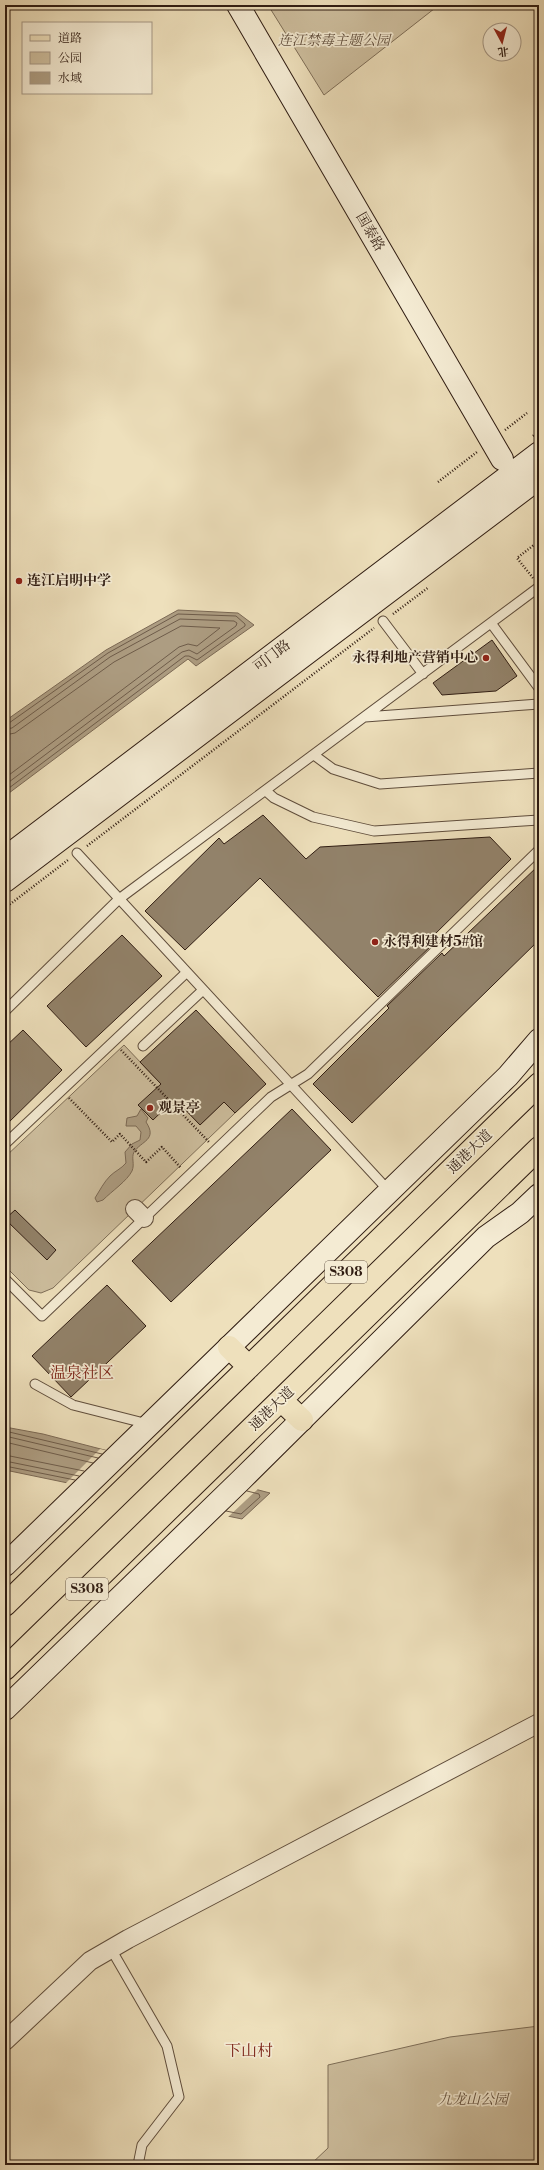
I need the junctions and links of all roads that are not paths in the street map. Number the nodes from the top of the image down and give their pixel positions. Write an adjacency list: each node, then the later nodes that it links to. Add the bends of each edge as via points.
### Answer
1 (238, 5): 3 (street, 国泰路)
2 (539, 453): 18 (street, 可门路)
3 (502, 459)
4 (539, 478): 19 (street, 可门路)
5 (537, 584): 7 (lane)
6 (383, 621): 8 (lane)
7 (491, 623): 8 (lane); 9 (lane)
8 (423, 674): 11 (lane)
9 (539, 688)
10 (539, 704): 11 (lane)
11 (364, 717): 12 (lane)
12 (314, 754): 13 (lane, via 333,770 380,784); 14 (lane)
13 (539, 773)
14 (266, 790): 15 (lane, via 274,798 313,817 374,831); 20 (lane)
15 (539, 820)
16 (539, 850): 27 (lane, via 308,1074)
17 (77, 853): 20 (lane)
18 (5, 858)
19 (5, 881)
20 (119, 899): 21 (lane); 23 (lane)
21 (187, 972): 22 (lane); 28 (lane)
22 (204, 990): 25 (lane); 27 (lane)
23 (5, 1011)
24 (539, 1040): 30 (street, via 508,1076)
25 (144, 1046)
26 (539, 1084): 34 (main road, 通港大道 / S308)
27 (290, 1085): 30 (lane); 32 (lane, via 271,1097 189,1176 140,1213 42,1316)
28 (5, 1144)
29 (539, 1148): 36 (main road, 通港大道 / S308)
30 (389, 1191): 33 (street)
31 (539, 1195): 37 (street, via 520,1213 486,1237)
32 (5, 1279)
33 (229, 1347): 34 (main road); 38 (street)
34 (249, 1367): 40 (main road, 通港大道 / S308)
35 (35, 1384): 38 (lane, via 73,1405)
36 (281, 1400): 37 (main road); 41 (main road, 通港大道 / S308)
37 (302, 1420): 42 (street)
38 (150, 1424): 39 (street)
39 (5, 1565)
40 (5, 1605)
41 (5, 1669)
42 (5, 1709)
43 (539, 1723): 44 (street)
44 (111, 1949): 45 (street, via 90,1961); 46 (lane, via 167,2046 179,2097 142,2145)
45 (5, 2041)
46 (138, 2165)

